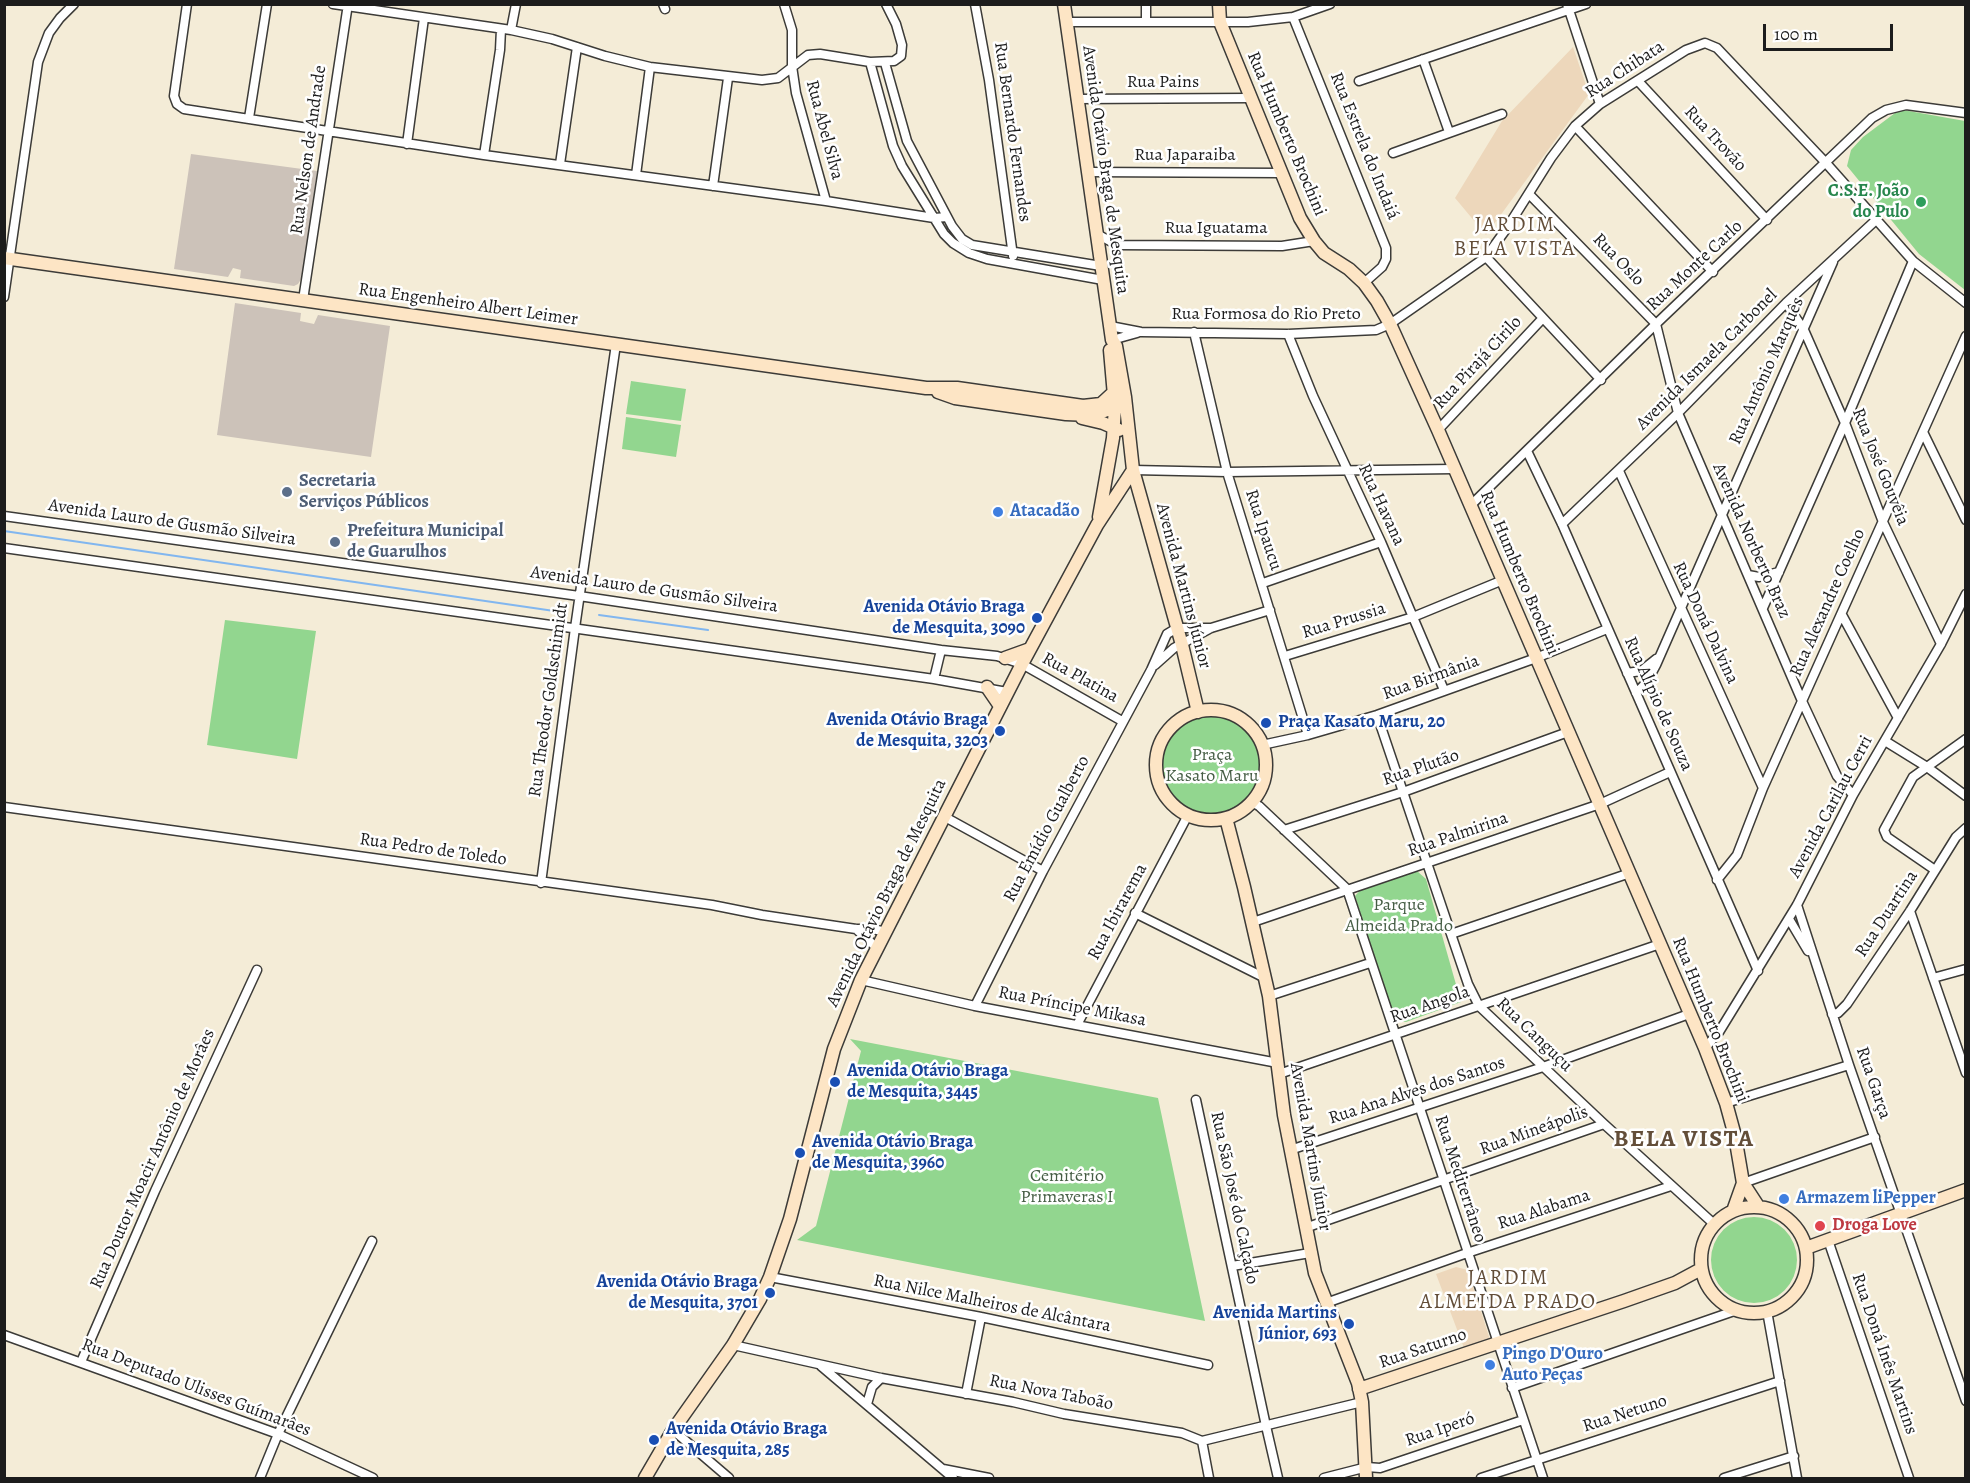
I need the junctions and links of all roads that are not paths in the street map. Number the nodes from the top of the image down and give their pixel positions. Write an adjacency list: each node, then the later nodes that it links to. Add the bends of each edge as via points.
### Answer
1 (74, 4): 62 (street, via 50,33 38,62)
2 (188, 4): 38 (street, via 174,96 177,104 184,109)
3 (267, 4): 38 (street)
4 (333, 4): 14 (street)
5 (516, 4): 23 (street)
6 (784, 4): 28 (street, Rua Abel Silva, via 792,30)
7 (898, 4): 16 (street)
8 (975, 4): 60 (street, Rua Bernardo Fernandes)
9 (1064, 4): 20 (street, Avenida Otávio Braga de Mesquita)
10 (1146, 4): 19 (street)
11 (1219, 4): 21 (street, Rua Humberto Brochini)
12 (1330, 4): 17 (street)
13 (1586, 4): 15 (street)
14 (348, 6): 18 (street); 40 (street, Rua Nelson de Andrade)
15 (1568, 7): 25 (street); 35 (street)
16 (888, 8): 27 (street, via 902,45 901,56)
17 (1293, 17): 21 (street); 69 (street, Rua Estrela do Indaiá, via 1386,248 1382,267)
18 (424, 18): 22 (street); 42 (street)
19 (1146, 20): 20 (street); 21 (street)
20 (1066, 22): 34 (street, Avenida Otávio Braga de Mesquita)
21 (1220, 22): 33 (street, Rua Humberto Brochini)
22 (501, 29): 23 (street); 44 (street)
23 (511, 30): 24 (street)
24 (577, 47): 29 (street); 45 (street)
25 (1423, 59): 31 (street); 41 (street)
26 (870, 62): 27 (street); 28 (street, via 820,54 808,55); 54 (street, via 893,146 911,184)
27 (885, 63): 53 (street, via 907,141)
28 (792, 66): 30 (street, via 772,80); 52 (street, Rua Abel Silva)
29 (650, 67): 30 (street); 49 (street)
30 (728, 78): 50 (street)
31 (1359, 81)
32 (1638, 81): 35 (street, Rua Chibata); 46 (street, Rua Chibata, via 1686,50 1706,43 1717,48); 55 (street, Rua Trovão)
33 (1250, 98): 34 (street, Rua Pains); 48 (street, Rua Humberto Brochini)
34 (1076, 99): 47 (street, Avenida Otávio Braga de Mesquita)
35 (1600, 104): 39 (street, Rua Chibata)
36 (1965, 113): 46 (street, Rua Monte Carlo, via 1905,105 1886,110 1872,118)
37 (1502, 114): 41 (street)
38 (249, 118): 40 (street)
39 (1575, 126): 51 (street, Rua Chibata); 67 (street)
40 (328, 132): 42 (street); 71 (street, Rua Nelson de Andrade)
41 (1449, 132): 43 (street)
42 (406, 144): 44 (street)
43 (1393, 153)
44 (484, 155): 45 (street)
45 (560, 164): 49 (street)
46 (1826, 164): 55 (street, Rua Monte Carlo); 56 (street)
47 (1088, 172): 48 (street, Rua Japaraiba); 57 (street, Avenida Otávio Braga de Mesquita)
48 (1281, 173): 58 (street, Rua Humberto Brochini)
49 (636, 175): 50 (street)
50 (713, 186): 52 (street)
51 (1530, 195): 61 (street, Rua Chibata); 76 (street, Rua Oslo)
52 (826, 201): 54 (street)
53 (947, 217): 54 (street); 60 (street, via 967,243)
54 (934, 218): 66 (street, via 960,249)
55 (1767, 220): 67 (street, Rua Monte Carlo)
56 (1876, 220): 63 (street); 64 (street, Avenida Ismaela Carbonel)
57 (1097, 234): 59 (street, Rua Iguatama); 65 (street, Avenida Otávio Braga de Mesquita)
58 (1314, 241): 59 (street, Rua Iguatama, via 1282,246); 69 (street, Rua Humberto Brochini)
59 (1117, 245): 65 (street)
60 (1013, 252): 65 (street); 66 (street, Rua Bernardo Fernandes)
61 (1486, 257): 74 (street); 75 (street, Rua Chibata)
62 (7, 259): 70 (street); 71 (street, Rua Engenheiro Albert Leimer)
63 (1913, 261): 73 (street); 91 (street)
64 (1833, 262): 72 (street, Avenida Ismaela Carbonel); 78 (street, Rua Antônio Marquês)
65 (1100, 263): 68 (street, Avenida Otávio Braga de Mesquita)
66 (1014, 264): 68 (street)
67 (1713, 272): 76 (street, Rua Monte Carlo)
68 (1103, 280): 77 (street, Avenida Otávio Braga de Mesquita)
69 (1364, 283): 75 (street, Rua Humberto Brochini)
70 (4, 297)
71 (303, 300): 84 (street, Rua Engenheiro Albert Leimer)
72 (1786, 303): 78 (street, Rua José Gouvêia); 90 (street, Avenida Ismaela Carbonel)
73 (1965, 303)
74 (1543, 318): 85 (street); 93 (street, Rua Pirajá Cirilo)
75 (1390, 324): 81 (street, Rua Formosa do Rio Preto, via 1365,332); 93 (street, Rua Humberto Brochini)
76 (1656, 324): 85 (street, Rua Monte Carlo); 90 (street, Avenida Norberto Braz)
77 (1110, 326): 79 (street, Rua Formosa do Rio Preto); 82 (street, Avenida Otávio Braga de Mesquita)
78 (1804, 330): 91 (street, Rua José Gouvêia); 102 (street, Rua Antônio Marquês)
79 (1141, 332): 80 (street, Rua Formosa do Rio Preto); 82 (street, Rua Formosa do Rio Preto)
80 (1194, 332): 81 (street, Rua Formosa do Rio Preto); 100 (street, Rua Ipaucu)
81 (1288, 334): 98 (street, Rua Havana)
82 (1112, 340): 87 (street, Avenida Otávio Braga de Mesquita, via 1109,347)
83 (1965, 341): 94 (street, Rua Alexandre Coelho)
84 (616, 344): 86 (street, Rua Engenheiro Albert Leimer); 115 (street, Rua Theodor Goldschimidt)
85 (1601, 380): 95 (street, Rua Monte Carlo)
86 (926, 388): 87 (street, Rua Engenheiro Albert Leimer, via 957,388 1083,406 1101,404); 89 (street, Rua Engenheiro Albert Leimer, via 955,398)
87 (1119, 395): 88 (street, Avenida Otávio Braga de Mesquita); 97 (street, Avenida Otávio Braga de Mesquita)
88 (1114, 407): 89 (street, Rua Engenheiro Albert Leimer, via 1090,415); 92 (street, Avenida Otávio Braga de Mesquita)
89 (1066, 414): 92 (street)
90 (1678, 414): 99 (street, Avenida Ismaela Carbonel); 102 (street, Avenida Norberto Braz)
91 (1845, 423): 105 (street, Rua José Gouvêia); 110 (street)
92 (1116, 428): 97 (street); 107 (street, Avenida Otávio Braga de Mesquita)
93 (1438, 430): 96 (street, Rua Humberto Brochini)
94 (1923, 432): 104 (street); 105 (street, Rua Alexandre Coelho)
95 (1527, 451): 101 (street, Rua Monte Carlo); 106 (street, Rua Alípio de Souza)
96 (1454, 469): 98 (street); 101 (street, Rua Humberto Brochini)
97 (1133, 470): 100 (street); 107 (street, Avenida Otávio Braga de Mesquita); 122 (street, Avenida Martins Júnior)
98 (1347, 471): 100 (street); 108 (street, Rua Havana)
99 (1619, 471): 106 (street, Avenida Ismaela Carbonel); 117 (street, Rua Doná Dalvina)
100 (1227, 472): 113 (street, Rua Ipaucu)
101 (1471, 505): 112 (street, Rua Humberto Brochini)
102 (1721, 515): 111 (street, Avenida Norberto Braz); 117 (street, Rua Antônio Marquês)
103 (4, 516): 115 (street, Avenida Lauro de Gusmão Silveira)
104 (1965, 520)
105 (1883, 522): 119 (street, Rua Alexandre Coelho); 125 (street, Rua José Gouvêia)
106 (1562, 524): 124 (street, Rua Alípio de Souza)
107 (1097, 525): 127 (street, Avenida Otávio Braga de Mesquita)
108 (1381, 542): 113 (street); 120 (street, Rua Havana)
109 (4, 548): 121 (street)
110 (1779, 572): 111 (street, via 1760,577); 116 (street)
111 (1748, 575): 116 (street, Avenida Norberto Braz)
112 (1503, 580): 120 (street, Rua Prussia); 132 (street, Rua Humberto Brochini)
113 (1263, 583): 118 (street, Rua Ipaucu)
114 (1965, 594): 125 (street, Avenida Carilau Cerri)
115 (579, 596): 121 (street, Rua Theodor Goldschimidt); 128 (street, Avenida Lauro de Gusmão Silveira)
116 (1763, 608): 141 (street, Avenida Norberto Braz)
117 (1680, 609): 130 (street, Rua Antônio Marquês); 154 (street, Rua Doná Dalvina)
118 (1270, 610): 123 (street, Rua Emídio Gualberto); 129 (street, Rua Ipaucu)
119 (1842, 615): 141 (street, Rua Alexandre Coelho); 145 (street)
120 (1413, 616): 129 (street, Rua Prussia); 138 (street, Rua Havana)
121 (575, 628): 136 (street); 171 (street, Rua Theodor Goldschimidt)
122 (1177, 628): 123 (street, Rua Emídio Gualberto); 126 (street, Avenida Martins Júnior); 134 (street, Rua Emídio Gualberto, via 1167,634)
123 (1211, 628): 126 (street, Rua Emídio Gualberto)
124 (1607, 629): 132 (street, Rua Birmânia); 135 (street, Rua Alípio de Souza)
125 (1941, 644): 145 (street, Avenida Carilau Cerri)
126 (1182, 645): 134 (street, Rua Emídio Gualberto); 143 (street, Avenida Martins Júnior)
127 (1030, 649): 131 (street); 133 (street, Avenida Otávio Braga de Mesquita)
128 (941, 650): 131 (street, Avenida Lauro de Gusmão Silveira); 136 (street)
129 (1285, 657): 148 (street, Rua Ipaucu)
130 (1659, 657): 135 (street, via 1641,671); 140 (street, Rua Antônio Marquês, via 1647,682)
131 (1005, 658): 133 (street, Avenida Lauro de Gusmão Silveira)
132 (1536, 658): 138 (street, Rua Birmânia); 147 (street, Rua Humberto Brochini)
133 (1022, 664): 139 (street, Avenida Otávio Braga de Mesquita); 146 (street, Rua Platina)
134 (1150, 670): 146 (street, Rua Emídio Gualberto)
135 (1627, 673): 140 (street, Rua Alípio de Souza)
136 (934, 679): 137 (street)
137 (987, 687): 139 (street); 142 (street)
138 (1444, 690): 144 (street, Rua Birmânia)
139 (1007, 692): 142 (street, Avenida Otávio Braga de Mesquita)
140 (1636, 693): 153 (street, Rua Alípio de Souza)
141 (1802, 701): 154 (street, Rua Alexandre Coelho); 156 (street, Avenida Norberto Braz, via 1837,776)
142 (1000, 706): 162 (street, Avenida Otávio Braga de Mesquita)
143 (1198, 712): 151 (street, via 1218,711 1236,717 1251,727); 161 (street, via 1185,717 1165,736 1156,765 1164,794)
144 (1377, 715): 148 (street, Rua Birmânia); 155 (street, Rua Canguçu)
145 (1898, 718): 150 (street, Avenida Carilau Cerri)
146 (1122, 720): 168 (street, Rua Emídio Gualberto)
147 (1568, 732): 155 (street, Rua Plutão); 159 (street, Rua Humberto Brochini)
148 (1308, 735): 151 (street, Rua Birmânia)
149 (1965, 739): 152 (street)
150 (1885, 741): 152 (street); 156 (street, Avenida Carilau Cerri)
151 (1262, 745): 158 (street, via 1266,771)
152 (1927, 766): 157 (street); 167 (street, via 1913,777 1884,832)
153 (1670, 772): 159 (street, Rua Palmirina); 170 (street, Rua Alípio de Souza)
154 (1763, 788): 170 (street, Rua Alexandre Coelho, via 1737,855)
155 (1403, 792): 165 (street, Rua Plutão); 166 (street, Rua Canguçu)
156 (1853, 795): 173 (street, Avenida Carilau Cerri)
157 (1965, 796)
158 (1251, 802): 163 (street); 165 (street)
159 (1600, 804): 166 (street, Rua Palmirina); 169 (street, Rua Humberto Brochini)
160 (4, 807): 171 (street, Rua Pedro de Toledo)
161 (1188, 815): 163 (street, via 1210,820); 175 (street, Rua Ibirarema)
162 (945, 817): 168 (street); 179 (street, Avenida Otávio Braga de Mesquita)
163 (1226, 818): 177 (street, Avenida Martins Júnior)
164 (1965, 828): 167 (street, Rua Duartina)
165 (1284, 830): 172 (street)
166 (1427, 863): 172 (street, Rua Palmirina); 180 (street, Rua Canguçu)
167 (1935, 870): 174 (street, Rua Duartina)
168 (1043, 871): 192 (street, Rua Emídio Gualberto)
169 (1630, 873): 180 (street); 181 (street, Rua Humberto Brochini)
170 (1717, 880): 187 (street, Rua Alípio de Souza)
171 (541, 883): 178 (street, Rua Pedro de Toledo)
172 (1347, 889): 177 (street, Rua Palmirina); 183 (street, Rua Mediterrâneo)
173 (1797, 905): 176 (street, Avenida Carilau Cerri); 184 (street, Rua Garça)
174 (1910, 911): 189 (street); 195 (street, Rua Duartina, via 1847,1004)
175 (1135, 913): 188 (street); 196 (street, Rua Ibirarema)
176 (1789, 919): 184 (street, Rua Garça); 187 (street, Avenida Carilau Cerri)
177 (1253, 922): 188 (street, Avenida Martins Júnior)
178 (856, 929): 179 (street, Rua Pedro de Toledo); 182 (street)
179 (886, 932): 182 (street, Avenida Otávio Braga de Mesquita)
180 (1451, 934): 193 (street, Rua Canguçu)
181 (1660, 944): 193 (street, Rua Angola); 194 (street, Rua Humberto Brochini)
182 (877, 948): 190 (street, Avenida Otávio Braga de Mesquita)
183 (1370, 963): 191 (street); 197 (street, Rua Mediterrâneo)
184 (1815, 964): 195 (street, Rua Garça)
185 (1965, 969): 189 (street)
186 (257, 970): 233 (street, Rua Doutor Moacir Antônio de Morâes)
187 (1758, 971): 198 (street, Avenida Carilau Cerri, via 1719,1032)
188 (1265, 978): 191 (street, Avenida Martins Júnior)
189 (1933, 978): 202 (street)
190 (861, 980): 192 (street, Rua Príncipe Mikasa); 225 (street, Avenida Otávio Braga de Mesquita, via 834,1049 790,1219)
191 (1269, 996): 201 (street, Avenida Martins Júnior)
192 (975, 1006): 196 (street, Rua Príncipe Mikasa)
193 (1479, 1006): 197 (street, Rua Angola); 200 (street, Rua Canguçu)
194 (1689, 1014): 198 (street, Rua Humberto Brochini); 200 (street, Rua Ana Alves dos Santos)
195 (1832, 1014): 199 (street, Rua Garça)
196 (1077, 1025): 201 (street, Rua Príncipe Mikasa)
197 (1396, 1035): 201 (street, Rua Angola); 205 (street, Rua Mediterrâneo)
198 (1703, 1043): 204 (street, Rua Humberto Brochini)
199 (1849, 1065): 204 (street); 207 (street, Rua Garça)
200 (1543, 1067): 205 (street, Rua Ana Alves dos Santos); 206 (street, Rua Canguçu)
201 (1278, 1068): 208 (street, Avenida Martins Júnior)
202 (1965, 1073)
203 (1196, 1100): 223 (street, Rua São José do Calçado)
204 (1726, 1103): 210 (street, Rua Humberto Brochini)
205 (1421, 1108): 208 (street, Rua Ana Alves dos Santos); 209 (street, Rua Mediterrâneo)
206 (1604, 1124): 209 (street, Rua Mineápolis); 211 (street, Rua Canguçu)
207 (1875, 1137): 210 (street); 215 (street, Rua Garça)
208 (1290, 1150): 217 (street, Avenida Martins Júnior)
209 (1445, 1181): 217 (street, Rua Mineápolis); 222 (street, Rua Mediterrâneo)
210 (1743, 1183): 213 (street, Rua Humberto Brochini); 214 (street, Rua Humberto Brochini)
211 (1671, 1186): 216 (street, Rua Canguçu); 222 (street, Rua Alabama)
212 (1965, 1191): 215 (street)
213 (1758, 1206): 214 (street); 220 (street, via 1789,1219)
214 (1733, 1211): 216 (street)
215 (1901, 1213): 218 (street); 241 (street, Rua Garça)
216 (1714, 1224): 224 (street, via 1703,1245)
217 (1305, 1228): 221 (street, Avenida Martins Júnior)
218 (1828, 1240): 220 (street); 266 (street, Rua Doná Inês Martins)
219 (372, 1241): 247 (street)
220 (1806, 1248): 228 (street, via 1802,1283 1784,1304)
221 (1310, 1253): 223 (street); 226 (street, Avenida Martins Júnior)
222 (1467, 1253): 226 (street, Rua Alabama); 231 (street, Rua Mediterrâneo)
223 (1232, 1266): 245 (street, Rua São José do Calçado)
224 (1701, 1269): 227 (street, via 1716,1297); 231 (street, Rua Saturno, via 1675,1283)
225 (770, 1277): 229 (street, Rua Nilce Malheiros de Alcântara); 232 (street, Avenida Otávio Braga de Mesquita)
226 (1326, 1303): 239 (street, Avenida Martins Júnior)
227 (1737, 1310): 228 (street); 238 (street)
228 (1767, 1311): 237 (street)
229 (981, 1317): 235 (street, Rua Nilce Malheiros de Alcântara); 240 (street)
230 (4, 1335): 233 (street, Rua Deputado Ulisses Guímarâes)
231 (1497, 1343): 238 (street, Rua Mediterrâneo); 239 (street, Rua Saturno)
232 (733, 1345): 234 (street, Rua Nova Taboão); 246 (street, Avenida Otávio Braga de Mesquita)
233 (81, 1362): 247 (street, Rua Deputado Ulisses Guímarâes)
234 (818, 1363): 236 (street, Rua Nova Taboão); 243 (street)
235 (1208, 1365)
236 (881, 1378): 240 (street, Rua Nova Taboão); 243 (street, via 872,1387)
237 (1780, 1381): 249 (street); 250 (street, Rua Netuno)
238 (1512, 1388): 244 (street, Rua Mediterrâneo)
239 (1359, 1389): 242 (street, Avenida Martins Júnior)
240 (966, 1394): 248 (street, Rua Nova Taboão, via 1182,1433)
241 (1965, 1401)
242 (1362, 1402): 245 (street); 252 (street, Avenida Martins Júnior)
243 (867, 1404): 251 (street)
244 (1523, 1420): 250 (street, Rua Mediterrâneo); 252 (street, Rua Iperó)
245 (1266, 1426): 248 (street); 260 (street, Rua São José do Calçado)
246 (673, 1430): 255 (street, Avenida Otávio Braga de Mesquita); 256 (street)
247 (278, 1434): 253 (street); 254 (street, Rua Deputado Ulisses Guímarâes)
248 (1202, 1441): 259 (street)
249 (1794, 1456): 264 (street); 265 (street)
250 (1537, 1461): 262 (street, Rua Netuno); 263 (street, Rua Mediterrâneo)
251 (942, 1469): 257 (street); 258 (street)
252 (1367, 1473): 261 (street, Rua Iperó)
253 (260, 1479)
254 (373, 1479)
255 (645, 1479)
256 (729, 1479)
257 (953, 1479)
258 (989, 1479)
259 (1209, 1479)
260 (1278, 1479)
261 (1324, 1479)
262 (1481, 1479)
263 (1543, 1479)
264 (1724, 1479)
265 (1797, 1479)
266 (1909, 1479)

